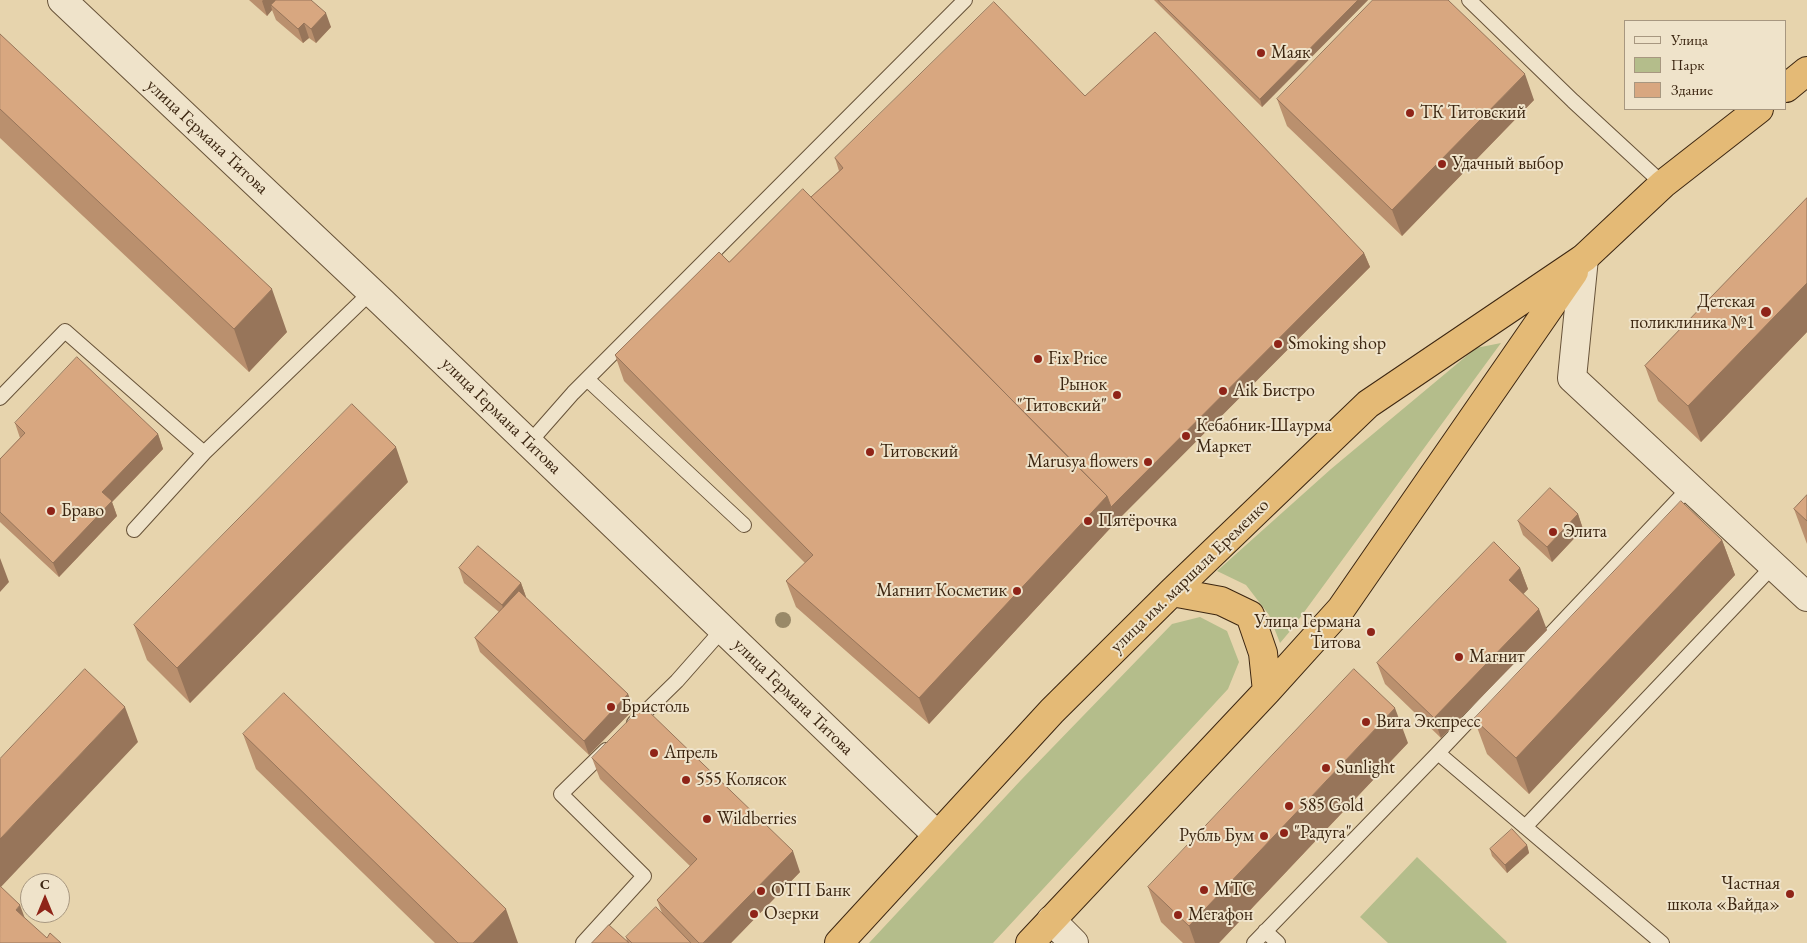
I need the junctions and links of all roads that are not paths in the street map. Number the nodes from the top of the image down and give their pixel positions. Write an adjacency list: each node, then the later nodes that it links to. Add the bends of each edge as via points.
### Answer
1 (62, 0): 9 (street, улица Германа Титова)
2 (965, 0): 10 (lane)
3 (1469, 0): 7 (lane)
4 (1807, 71): 5 (highway)
5 (1787, 87)
6 (1758, 110): 7 (highway, улица им. маршала Еременко)
7 (1663, 184): 8 (highway, улица им. маршала Еременко)
8 (1584, 258): 14 (street, via 1572,378); 18 (highway, улица им. маршала Еременко, via 1368,404); 21 (highway, улица им. маршала Еременко, via 1341,610)
9 (371, 292): 12 (street, улица Германа Титова); 13 (lane)
10 (587, 378): 12 (lane); 15 (lane)
11 (0, 398): 13 (lane, via 65,331)
12 (528, 443): 20 (street, улица Германа Титова)
13 (204, 453): 16 (lane)
14 (1690, 488): 17 (street); 22 (lane)
15 (744, 525)
16 (134, 530)
17 (1773, 566): 19 (street); 23 (lane)
18 (1172, 592): 21 (highway, via 1222,601 1250,615 1263,653); 24 (highway, улица им. маршала Еременко, via 1052,711)
19 (1807, 597)
20 (722, 630): 24 (street, улица Германа Титова); 27 (lane, via 677,681 562,794 644,876)
21 (1268, 691): 25 (highway, улица им. маршала Еременко)
22 (1438, 753): 23 (lane); 26 (lane)
23 (1525, 827): 33 (lane)
24 (937, 835): 28 (highway, улица им. маршала Еременко)
25 (1051, 920): 29 (highway, улица им. маршала Еременко); 30 (street)
26 (1265, 931): 31 (lane); 32 (lane)
27 (583, 943)
28 (839, 943)
29 (1030, 943)
30 (1074, 943)
31 (1254, 943)
32 (1278, 943)
33 (1662, 943)

